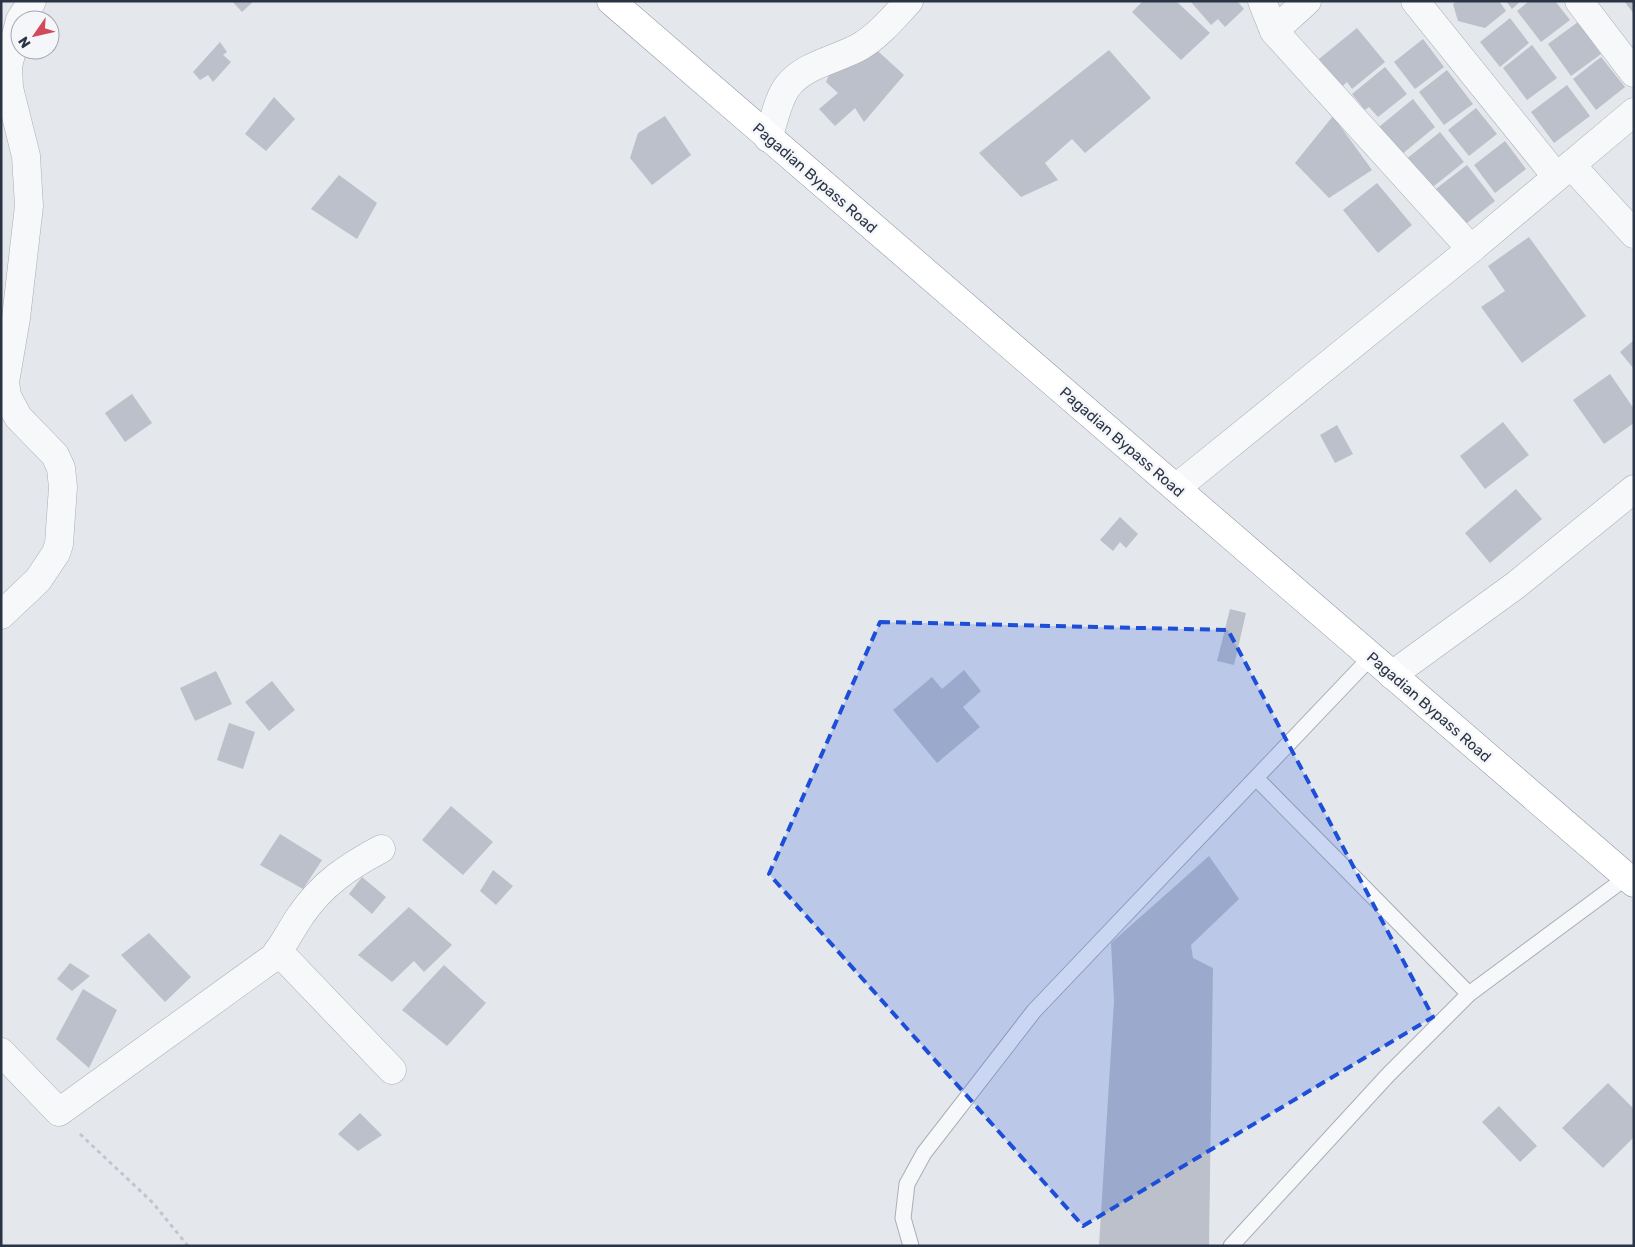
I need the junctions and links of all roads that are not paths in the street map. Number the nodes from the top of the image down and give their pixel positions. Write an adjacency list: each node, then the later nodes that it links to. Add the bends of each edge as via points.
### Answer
1 (32, 1): 17 (street, via 20,20 8,66 9,88 26,156 29,206 5,382 7,396 18,417 55,454 61,468 63,487 56,553 38,580)
2 (611, 1): 11 (highway, Pagadian Bypass Road)
3 (909, 1): 11 (street, via 873,38 794,80 782,97)
4 (1262, 1): 8 (street)
5 (1307, 1): 8 (street)
6 (1415, 1): 12 (street)
7 (1579, 1): 9 (street)
8 (1274, 32): 14 (street)
9 (1634, 73)
10 (1634, 112): 12 (street)
11 (768, 138): 15 (highway, Pagadian Bypass Road)
12 (1563, 170): 13 (street); 14 (street)
13 (1634, 234)
14 (1471, 249): 15 (street)
15 (1176, 488): 18 (highway, Pagadian Bypass Road)
16 (1634, 489): 19 (street, via 1516,585)
17 (1, 615)
18 (1371, 657): 19 (highway, Pagadian Bypass Road); 20 (lane)
19 (1392, 675): 22 (highway, Pagadian Bypass Road)
20 (1256, 778): 24 (lane); 27 (lane, via 1034,1011 924,1154 907,1184 903,1218)
21 (380, 849): 23 (street, via 324,885)
22 (1630, 880): 24 (lane)
23 (278, 951): 25 (street, via 59,1112); 26 (street)
24 (1469, 994): 28 (lane, via 1388,1075)
25 (1, 1052)
26 (392, 1070)
27 (911, 1246)
28 (1231, 1246)

